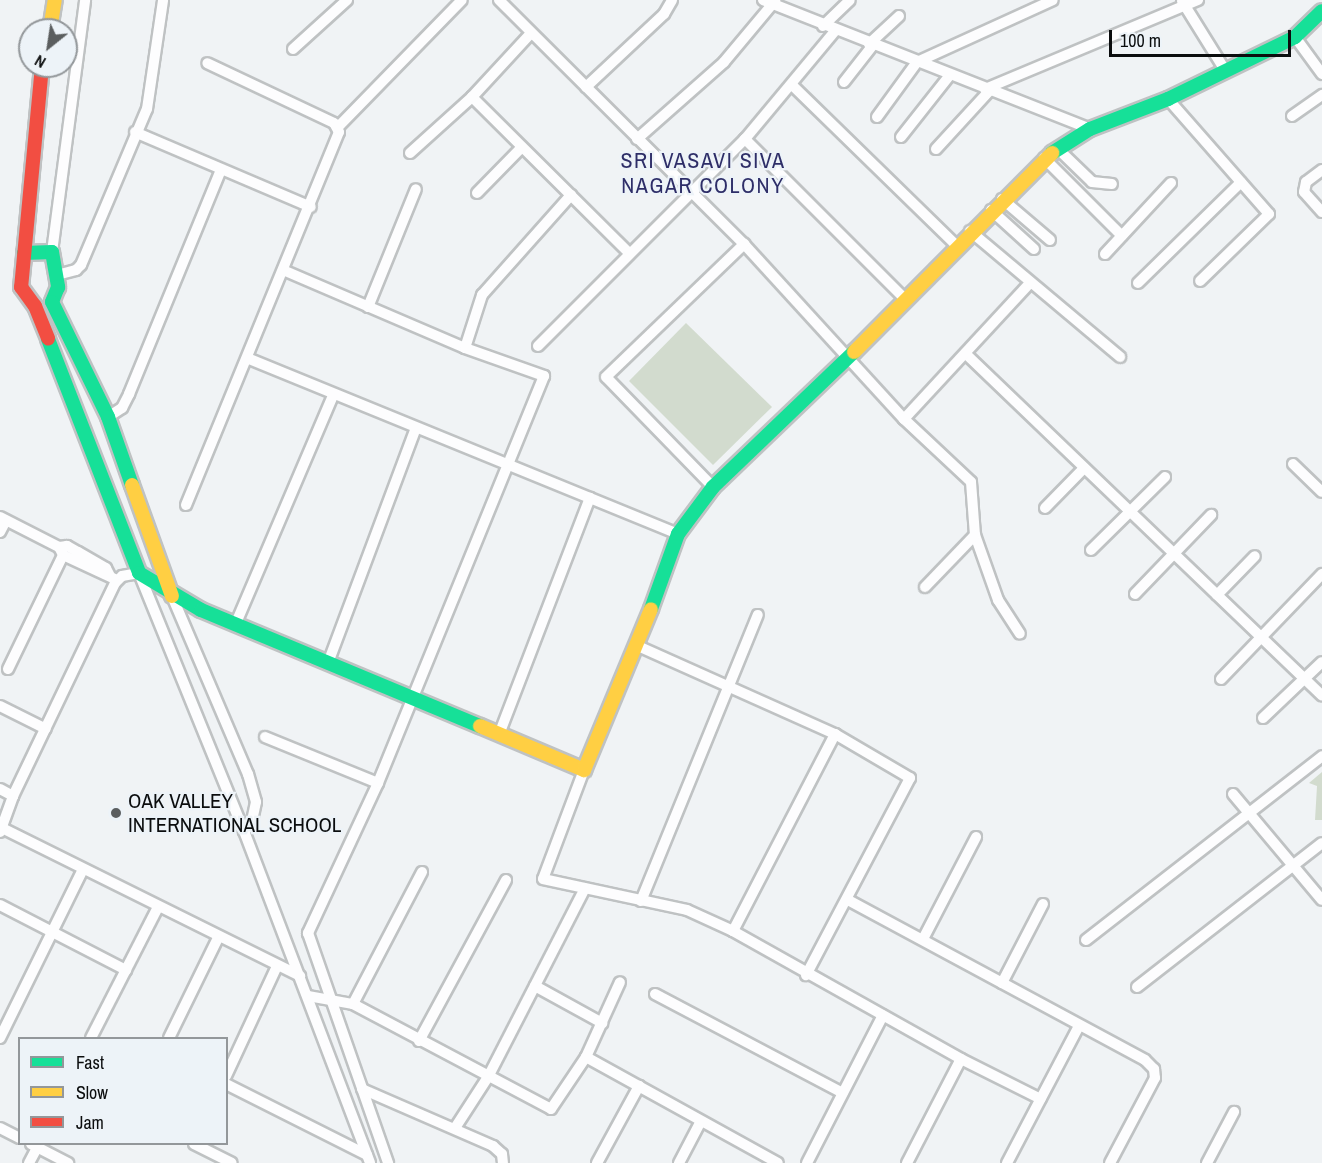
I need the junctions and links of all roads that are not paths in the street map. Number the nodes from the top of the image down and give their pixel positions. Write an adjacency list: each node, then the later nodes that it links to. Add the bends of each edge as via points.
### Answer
1 (55, 0): 15 (street)
2 (85, 0): 68 (street)
3 (163, 0): 39 (street, via 151,95)
4 (347, 0): 21 (street)
5 (462, 0): 37 (street)
6 (499, 0): 18 (street)
7 (672, 0): 30 (street, via 664,14)
8 (850, 0): 16 (street)
9 (1053, 0): 22 (street)
10 (1198, 0): 12 (street)
11 (770, 2): 16 (street); 42 (street, via 724,62)
12 (1184, 3): 24 (street); 31 (street)
13 (1322, 11): 19 (street)
14 (899, 16): 20 (street)
15 (52, 18)
16 (823, 26): 17 (street)
17 (836, 31): 20 (street); 29 (street)
18 (531, 33): 30 (street); 33 (street)
19 (1294, 37): 24 (street); 25 (street)
20 (871, 44): 22 (street); 28 (street)
21 (293, 49)
22 (917, 62): 26 (street); 36 (street)
23 (207, 63): 37 (street)
24 (1225, 70): 34 (street)
25 (1322, 74)
26 (951, 75): 31 (street); 40 (street)
27 (41, 78): 67 (street)
28 (844, 82)
29 (792, 85): 41 (street); 65 (street)
30 (586, 87): 42 (street)
31 (987, 89): 38 (street); 44 (street)
32 (1322, 95): 35 (street)
33 (472, 97): 43 (street); 46 (street)
34 (1168, 99): 38 (street); 50 (street)
35 (1292, 116)
36 (877, 117)
37 (338, 126): 58 (street)
38 (1090, 129): 45 (street)
39 (135, 132): 48 (street); 72 (street, via 81,265)
40 (901, 137)
41 (745, 138): 54 (street); 76 (street)
42 (637, 139): 54 (street)
43 (522, 147): 55 (street); 56 (street)
44 (936, 149)
45 (1058, 149): 47 (street); 52 (street, via 1082,176 1092,182)
46 (410, 153)
47 (1044, 158): 57 (street); 62 (street)
48 (221, 170): 58 (street); 87 (street)
49 (1322, 170): 60 (street, via 1304,186 1306,196)
50 (1241, 182): 73 (street, via 1269,214); 75 (street)
51 (1171, 183): 62 (street)
52 (1113, 184)
53 (417, 189): 77 (street)
54 (690, 191): 64 (street); 69 (street)
55 (477, 193)
56 (571, 195): 69 (street); 81 (street, via 482,295)
57 (1002, 199): 59 (street); 63 (street)
58 (310, 207): 71 (street)
59 (991, 210): 61 (street); 66 (street)
60 (1322, 212)
61 (970, 231): 65 (street); 74 (street)
62 (1122, 236): 70 (street)
63 (1050, 240)
64 (744, 244): 85 (street); 94 (street, via 606,377)
65 (958, 247): 76 (street)
66 (1034, 249)
67 (24, 252): 68 (street); 79 (street, via 21,286)
68 (52, 252): 72 (street)
69 (628, 253): 80 (street)
70 (1105, 254)
71 (283, 270): 77 (street); 84 (street)
72 (57, 275): 78 (street, via 58,287 52,302)
73 (1200, 281)
74 (1030, 283): 82 (street); 83 (street)
75 (1138, 283)
76 (906, 300): 85 (street)
77 (368, 307): 81 (street)
78 (57, 312): 79 (street); 87 (street)
79 (40, 319): 109 (street)
80 (538, 346)
81 (465, 348): 91 (street, via 544,376)
82 (967, 355): 88 (street); 92 (street)
83 (1120, 357)
84 (247, 358): 86 (street); 97 (street)
85 (848, 358): 88 (street); 94 (street)
86 (333, 396): 89 (street); 117 (street)
87 (115, 413): 115 (street)
88 (904, 419): 104 (street, via 971,482)
89 (416, 428): 91 (street); 122 (street)
90 (1293, 464): 95 (street)
91 (506, 467): 96 (street); 128 (street)
92 (1084, 468): 98 (street); 99 (street)
93 (1165, 477): 99 (street)
94 (713, 487): 103 (street)
95 (1322, 492)
96 (590, 498): 103 (street); 132 (street)
97 (186, 505)
98 (1045, 508)
99 (1129, 512): 105 (street); 107 (street)
100 (1211, 515): 107 (street)
101 (3, 519): 102 (street); 106 (street)
102 (0, 532)
103 (678, 534): 120 (street)
104 (975, 535): 112 (street); 118 (street, via 998,600)
105 (1091, 550)
106 (61, 551): 111 (street, via 67,546 106,568); 123 (street)
107 (1172, 554): 113 (street); 114 (street)
108 (1255, 556): 114 (street)
109 (139, 573): 111 (street); 115 (street); 143 (street)
110 (1322, 574): 119 (street)
111 (113, 578): 131 (street)
112 (925, 587)
113 (1134, 594)
114 (1216, 595): 119 (street)
115 (172, 596): 117 (street); 143 (street, via 248,774 256,802 251,825)
116 (758, 615): 126 (street)
117 (236, 623): 122 (street)
118 (1020, 634)
119 (1262, 637): 124 (street); 125 (street)
120 (638, 646): 126 (street); 136 (street)
121 (1322, 662): 125 (street)
122 (328, 663): 128 (street)
123 (8, 669)
124 (1221, 679)
125 (1305, 680): 127 (street); 130 (street)
126 (727, 688): 133 (street); 153 (street)
127 (1322, 696)
128 (414, 697): 132 (street); 137 (street)
129 (0, 706): 131 (street)
130 (1263, 718)
131 (46, 729): 140 (street)
132 (500, 732): 136 (street)
133 (835, 734): 151 (street, via 910,778); 157 (street)
134 (265, 737): 137 (street)
135 (1322, 756): 141 (street)
136 (584, 770): 150 (street, via 543,879)
137 (378, 783): 172 (street, via 308,933)
138 (0, 789): 140 (street)
139 (1233, 794): 141 (street)
140 (13, 796): 142 (street)
141 (1250, 812): 146 (street); 161 (street)
142 (1, 830): 147 (street)
143 (244, 831): 165 (street)
144 (976, 837): 160 (street)
145 (1322, 843): 146 (street)
146 (1293, 867): 152 (street); 169 (street)
147 (83, 869): 156 (street); 158 (street)
148 (422, 872): 173 (street)
149 (506, 880): 180 (street)
150 (585, 888): 153 (street); 168 (street)
151 (848, 900): 160 (street); 164 (street)
152 (1322, 900)
153 (641, 901): 157 (street, via 687,910)
154 (0, 904): 158 (street)
155 (1043, 904): 167 (street)
156 (158, 907): 159 (street); 163 (street)
157 (733, 931): 164 (street)
158 (52, 932): 163 (street); 179 (street)
159 (218, 938): 162 (street); 178 (street)
160 (922, 939): 167 (street)
161 (1086, 940)
162 (277, 966): 165 (street); 183 (street)
163 (126, 970): 177 (street)
164 (806, 975): 174 (street)
165 (300, 976): 171 (street)
166 (620, 982): 175 (street)
167 (1002, 983): 176 (street)
168 (534, 986): 175 (street); 184 (street)
169 (1137, 987)
170 (655, 994): 188 (street)
171 (310, 995): 172 (street); 185 (street)
172 (328, 998): 173 (street); 185 (street)
173 (353, 1004): 180 (street)
174 (883, 1015): 182 (street); 188 (street)
175 (602, 1023): 181 (street)
176 (1079, 1026): 189 (street); 211 (street, via 1155,1069 1155,1078)
177 (92, 1037)
178 (169, 1037)
179 (0, 1038)
180 (419, 1041): 184 (street)
181 (586, 1057): 184 (street, via 551,1109); 187 (street)
182 (962, 1059): 189 (street); 209 (street)
183 (228, 1072)
184 (488, 1077): 193 (street)
185 (352, 1084): 193 (street); 198 (street); 202 (street)
186 (228, 1085): 198 (street)
187 (639, 1086): 191 (street); 204 (street)
188 (843, 1093): 208 (street)
189 (1041, 1099): 210 (street)
190 (1234, 1112): 212 (street)
191 (701, 1121): 197 (street); 205 (street)
192 (0, 1128): 194 (street)
193 (455, 1128): 203 (street, via 499,1150)
194 (18, 1137)
195 (35, 1145): 199 (street); 200 (street)
196 (198, 1145): 201 (street)
197 (758, 1152): 206 (street); 207 (street)
198 (369, 1159)
199 (29, 1163)
200 (68, 1163)
201 (232, 1163)
202 (388, 1163)
203 (502, 1163)
204 (597, 1163)
205 (678, 1163)
206 (753, 1163)
207 (778, 1163)
208 (807, 1163)
209 (907, 1163)
210 (1007, 1163)
211 (1110, 1163)
212 (1207, 1163)

